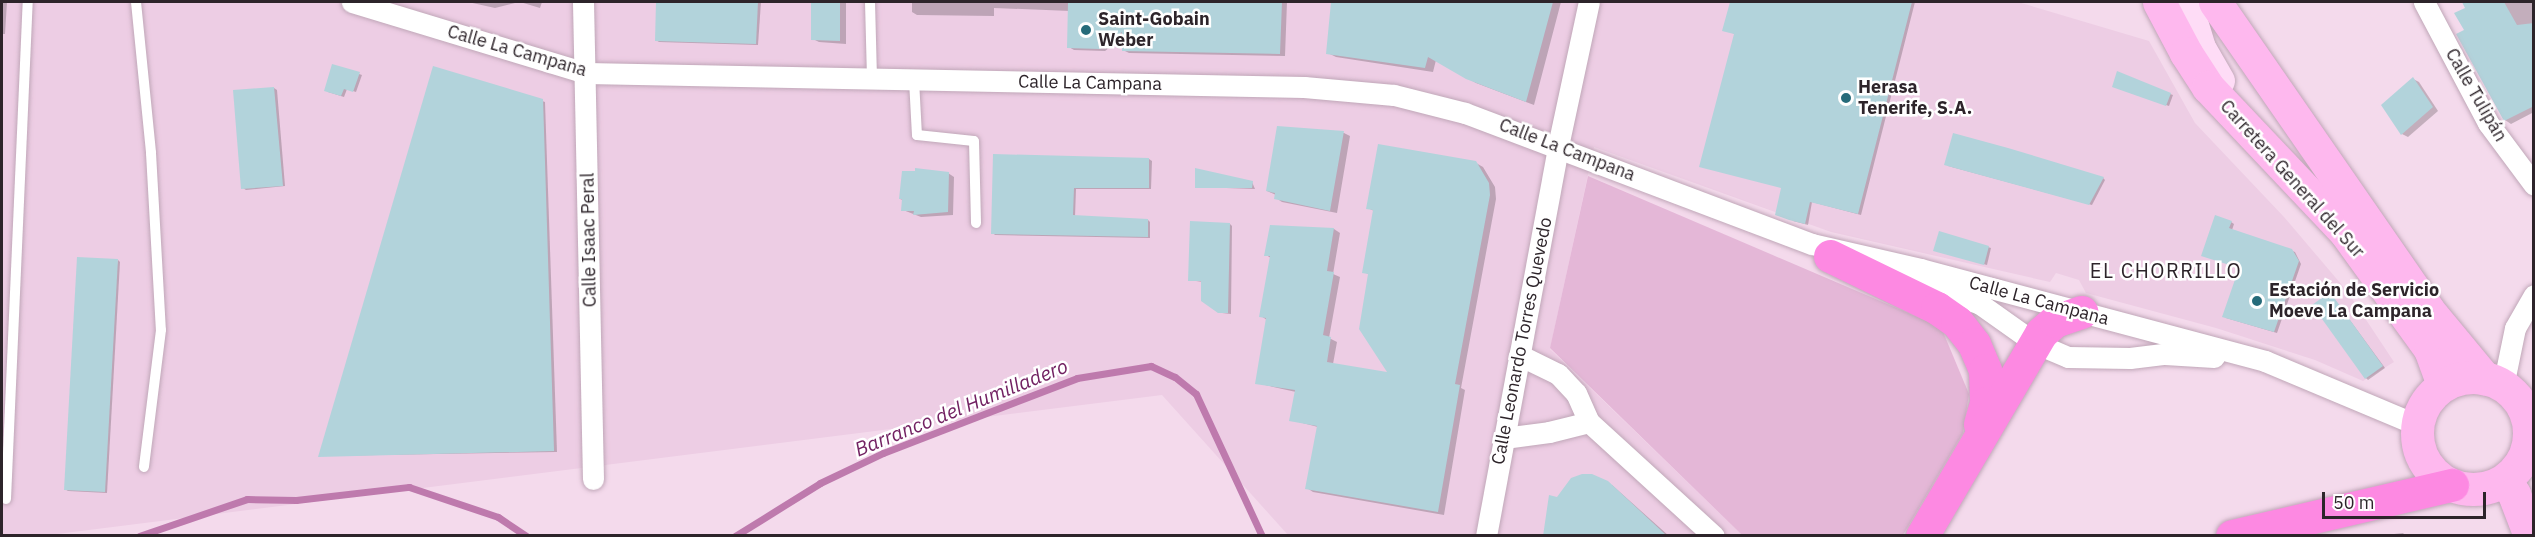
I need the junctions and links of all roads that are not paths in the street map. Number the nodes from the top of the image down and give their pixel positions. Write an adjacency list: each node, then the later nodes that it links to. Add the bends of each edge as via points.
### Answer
1 (28, 2): 36 (lane)
2 (136, 2): 32 (lane, via 151,153 161,330)
3 (352, 2): 13 (street, Calle La Campana)
4 (583, 2): 13 (street, Calle Isaac Peral)
5 (870, 2): 14 (lane)
6 (1589, 2): 17 (street, Calle Leonardo Torres Quevedo)
7 (2159, 2): 16 (main road, Carretera General del Sur, via 2208,87)
8 (2187, 2): 16 (main road, via 2202,48)
9 (2215, 2): 12 (main road, Carretera General del Sur)
10 (2226, 2): 12 (main road)
11 (2424, 2): 18 (street, Calle Tulipán, via 2488,123)
12 (2243, 40): 26 (main road, Carretera General del Sur, via 2428,310)
13 (586, 73): 14 (street, Calle La Campana); 33 (street, Calle Isaac Peral)
14 (872, 79): 15 (street, Calle La Campana)
15 (914, 80): 17 (street, Calle La Campana, via 1304,87 1394,95 1465,112); 19 (lane, via 918,135 974,141)
16 (2254, 138): 27 (main road, Carretera General del Sur, via 2346,233 2430,349)
17 (1558, 146): 20 (street, Calle La Campana); 24 (street, Calle Leonardo Torres Quevedo)
18 (2534, 185)
19 (976, 223)
20 (1821, 250): 22 (street, Calle La Campana, via 1920,269); 23 (street, Calle La Campana, via 1980,304); 31 (highway, via 1957,321 1974,344 1985,370 1986,403)
21 (2534, 295): 26 (street, via 2515,328)
22 (2081, 312): 23 (highway, via 2055,321); 25 (street, Calle La Campana)
23 (2035, 343): 25 (street, Calle La Campana, via 2068,357 2165,354); 31 (highway)
24 (1519, 355): 28 (street, via 1558,374 1576,393); 30 (street, Calle Leonardo Torres Quevedo)
25 (2265, 361): 29 (street, Calle La Campana)
26 (2494, 382): 27 (main road, via 2464,378); 34 (main road, via 2518,399 2527,417 2524,457)
27 (2443, 386): 29 (main road, via 2427,401)
28 (1588, 422): 30 (street); 38 (street)
29 (2417, 425): 35 (main road, via 2423,460 2436,476)
30 (1504, 438): 37 (street, Calle Leonardo Torres Quevedo)
31 (1973, 446): 39 (highway)
32 (144, 467)
33 (593, 479)
34 (2505, 480): 35 (main road, via 2474,489); 41 (main road)
35 (2452, 485): 40 (highway)
36 (6, 499)
37 (1486, 536)
38 (1714, 536)
39 (1922, 536)
40 (2232, 536)
41 (2530, 536)

